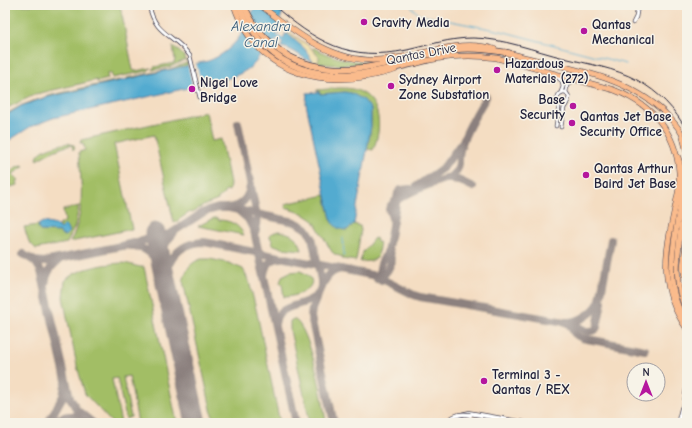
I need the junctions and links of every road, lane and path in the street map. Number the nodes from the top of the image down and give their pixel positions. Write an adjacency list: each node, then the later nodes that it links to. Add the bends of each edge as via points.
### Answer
1 (149, 5): 15 (street, via 156,25 187,52 193,63)
2 (234, 5): 11 (main road, via 244,28 273,60 298,73 316,77)
3 (238, 5): 11 (highway, Qantas Drive, via 252,30 278,58 297,68)
4 (244, 5): 11 (highway, Qantas Drive, via 264,38 280,52 299,62)
5 (260, 5): 8 (main road, via 306,38 351,58 386,60 449,47 478,45)
6 (638, 5): 7 (street)
7 (633, 23)
8 (509, 53): 11 (highway, Qantas Drive, via 485,49 459,49); 18 (main road, Qantas Drive, via 589,73 631,88 662,110)
9 (416, 63): 10 (main road, Qantas Drive, via 456,56 481,56); 11 (highway, Qantas Drive, via 372,73)
10 (548, 72): 12 (main road, Qantas Drive); 13 (street, via 562,80)
11 (338, 74)
12 (582, 82): 14 (street, via 571,81); 20 (main road, Qantas Drive, via 627,95 649,110 665,128)
13 (561, 92): 14 (street); 16 (street, via 557,96)
14 (566, 92): 17 (street, via 570,98)
15 (200, 98)
16 (558, 101): 17 (street, via 561,104); 17 (street, via 556,125 561,126)
17 (567, 103)
18 (682, 135): 19 (main road, Qantas Drive); 21 (main road)
19 (687, 145)
20 (676, 152): 26 (main road, via 683,176 673,249 672,278 678,305); 27 (main road, via 680,188 667,257 667,281 673,306)
21 (687, 152)
22 (687, 183): 25 (main road, via 677,269 680,292)
23 (687, 236): 24 (main road, via 683,267)
24 (687, 289)
25 (687, 311)
26 (687, 322)
27 (687, 329)
28 (687, 387): 29 (street)
29 (685, 398): 34 (street); 35 (street)
30 (446, 423): 32 (street, bridge, via 461,414)
31 (455, 423): 33 (street, via 459,416 472,414)
32 (517, 423)
33 (526, 423)
34 (678, 423)
35 (682, 423)

